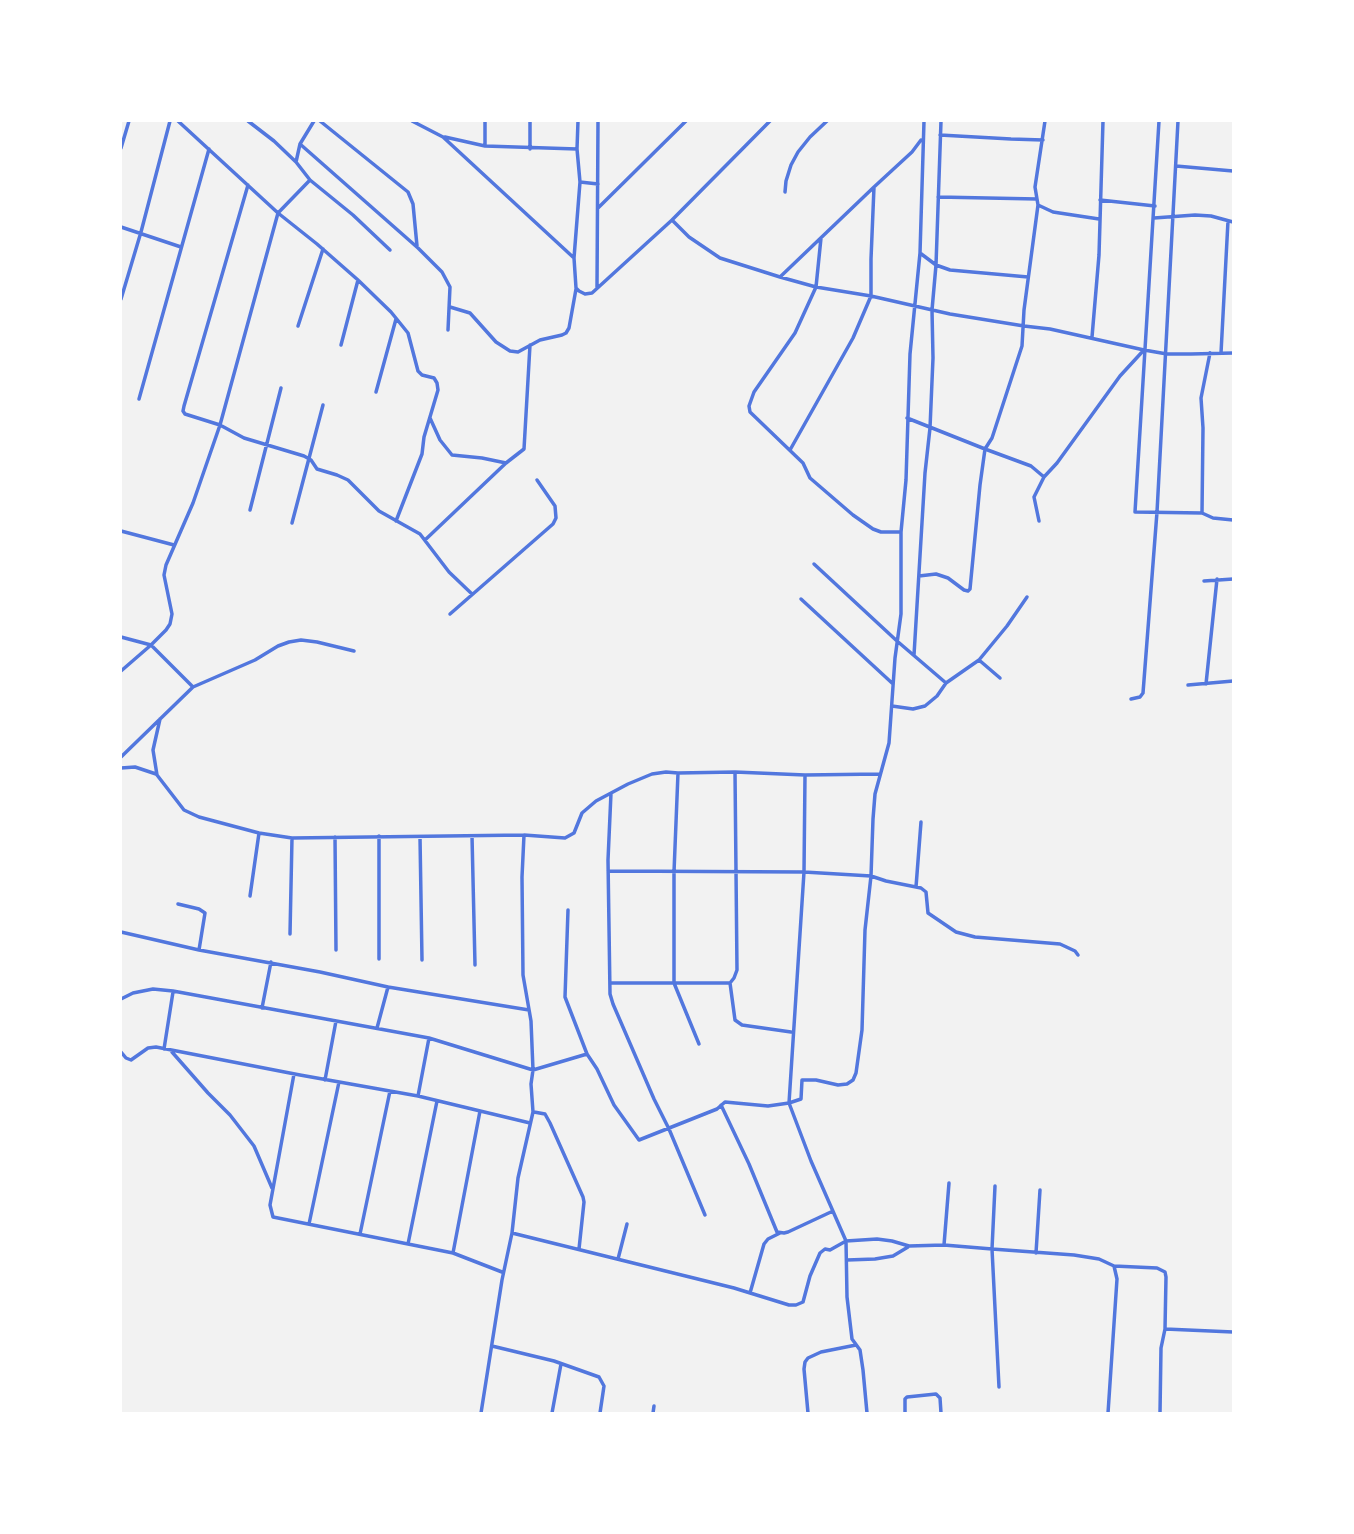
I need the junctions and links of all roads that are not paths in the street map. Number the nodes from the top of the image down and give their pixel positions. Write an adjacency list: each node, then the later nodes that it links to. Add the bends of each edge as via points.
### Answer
1 (129, 121): 29 (street)
2 (170, 121): 55 (street)
3 (178, 121): 30 (street)
4 (248, 121): 33 (street)
5 (314, 121): 27 (street)
6 (320, 121): 58 (street, via 408,192)
7 (412, 121): 22 (street)
8 (428, 121): 22 (street)
9 (485, 121): 28 (street)
10 (530, 121): 31 (street)
11 (578, 121): 32 (street)
12 (598, 121): 38 (street)
13 (686, 121): 47 (street)
14 (770, 121): 52 (street)
15 (827, 121): 41 (street, via 798,152)
16 (924, 121): 25 (street)
17 (941, 121): 23 (street)
18 (1045, 121): 26 (street)
19 (1103, 121): 44 (street)
20 (1159, 121): 46 (street)
21 (1178, 121): 34 (street)
22 (426, 127): 24 (street)
23 (940, 135): 26 (street); 42 (street)
24 (443, 137): 28 (street); 62 (street)
25 (923, 138): 40 (street); 61 (street)
26 (1043, 139): 43 (street)
27 (300, 144): 33 (street); 58 (street)
28 (485, 146): 31 (street)
29 (121, 148)
30 (209, 149): 39 (street); 57 (street)
31 (530, 149): 32 (street)
32 (577, 149): 37 (street)
33 (296, 162): 36 (street)
34 (1176, 166): 35 (street); 49 (street)
35 (1233, 172)
36 (310, 180): 48 (street); 60 (street)
37 (580, 182): 38 (street); 62 (street)
38 (598, 184): 47 (street)
39 (248, 185): 48 (street); 93 (street, via 183,411)
40 (874, 187): 56 (street); 70 (street)
41 (785, 192)
42 (938, 197): 43 (street); 63 (street)
43 (1037, 199): 45 (street)
44 (1100, 200): 46 (street); 51 (street)
45 (1038, 205): 51 (street, via 1061,214); 65 (street)
46 (1154, 206): 50 (street)
47 (598, 208): 69 (street)
48 (278, 213): 59 (street); 93 (street)
49 (1173, 216): 50 (street); 53 (street); 86 (street)
50 (1154, 218): 82 (street)
51 (1099, 219): 79 (street)
52 (672, 220): 64 (street, via 720,258); 69 (street)
53 (1231, 221): 84 (street)
54 (121, 227): 55 (street)
55 (141, 232): 57 (street); 71 (street)
56 (821, 238): 64 (street); 67 (street)
57 (181, 247): 89 (street)
58 (418, 248): 73 (street, via 446,279)
59 (323, 249): 66 (street); 76 (street)
60 (390, 250)
61 (920, 253): 63 (street); 72 (street)
62 (574, 258): 68 (street)
63 (936, 265): 65 (street, via 960,272); 74 (street)
64 (780, 277): 67 (street)
65 (1029, 277): 77 (street)
66 (358, 280): 75 (street); 80 (street)
67 (816, 286): 70 (street); 97 (street, via 795,333 749,406 754,417)
68 (576, 288): 69 (street, via 585,294); 81 (street, via 566,332)
69 (597, 288)
70 (871, 296): 72 (street); 97 (street, via 853,338)
71 (121, 299)
72 (915, 306): 74 (street); 92 (street)
73 (450, 307): 78 (street); 81 (street, via 470,313 507,350 518,352)
74 (932, 310): 77 (street); 94 (street)
75 (396, 318): 88 (street); 91 (street, via 408,332 418,371 437,383)
76 (298, 326)
77 (1024, 326): 79 (street); 96 (street, via 1022,346)
78 (448, 330)
79 (1092, 337): 82 (street)
80 (341, 345)
81 (530, 345): 99 (street, via 524,449)
82 (1144, 350): 86 (street); 100 (street); 103 (street, via 1135,512)
83 (1210, 353): 84 (street); 86 (street); 104 (street, via 1201,398)
84 (1222, 353): 85 (street)
85 (1233, 353)
86 (1167, 354): 103 (street)
87 (281, 388): 95 (street)
88 (376, 392)
89 (139, 399)
90 (323, 405): 98 (street)
91 (430, 418): 99 (street, via 452,455); 105 (street)
92 (907, 418): 94 (street); 110 (street)
93 (220, 425): 95 (street); 112 (street)
94 (930, 428): 96 (street); 114 (street)
95 (266, 444): 98 (street); 102 (street)
96 (985, 449): 100 (street, via 1031,466); 114 (street, via 970,589 936,574)
97 (790, 450): 110 (street, via 810,478 873,529)
98 (308, 458): 105 (street, via 317,469 348,480 379,511); 108 (street)
99 (506, 463): 111 (street)
100 (1044, 477): 107 (street, via 1034,497)
101 (537, 480): 118 (street, via 555,506 553,524)
102 (250, 510)
103 (1157, 512): 104 (street); 136 (street, via 1143,693)
104 (1202, 513): 106 (street)
105 (397, 520): 111 (street)
106 (1233, 520)
107 (1040, 521)
108 (292, 523)
109 (121, 531): 112 (street)
110 (901, 532): 123 (street)
111 (425, 540): 118 (street)
112 (174, 545): 124 (street, via 164,575 170,624)
113 (814, 564): 123 (street)
114 (919, 576): 126 (street)
115 (1217, 579): 116 (street); 117 (street); 133 (street)
116 (1233, 579)
117 (1205, 581)
118 (472, 594): 121 (street)
119 (1027, 597): 127 (street)
120 (801, 599): 131 (street)
121 (450, 614)
122 (121, 637): 124 (street)
123 (897, 641): 126 (street); 131 (street)
124 (151, 645): 128 (street); 135 (street)
125 (354, 651): 135 (street, via 309,641 289,642)
126 (914, 655): 132 (street)
127 (979, 660): 129 (street); 132 (street)
128 (121, 671)
129 (1000, 678)
130 (1233, 681): 133 (street)
131 (893, 683): 137 (street)
132 (946, 683): 137 (street, via 925,705 913,709)
133 (1206, 684): 134 (street)
134 (1188, 685)
135 (193, 687): 138 (street)
136 (1131, 699)
137 (892, 706): 143 (street)
138 (160, 719): 139 (street); 144 (street, via 153,750)
139 (121, 757)
140 (121, 768): 144 (street, via 135,767)
141 (735, 772): 142 (street); 145 (street); 157 (street)
142 (677, 773): 146 (street, via 652,775); 156 (street)
143 (880, 774): 145 (street); 159 (street)
144 (157, 775): 148 (street, via 190,814)
145 (805, 775): 158 (street)
146 (611, 793): 149 (street, via 582,813 570,836); 155 (street)
147 (921, 822): 160 (street)
148 (259, 833): 154 (street); 161 (street)
149 (524, 835): 151 (street); 180 (street, via 523,975)
150 (379, 836): 152 (street); 153 (street); 169 (street)
151 (472, 836): 153 (street); 172 (street)
152 (335, 837): 154 (street); 167 (street)
153 (420, 837): 170 (street)
154 (292, 838): 165 (street)
155 (608, 871): 156 (street); 173 (street)
156 (674, 872): 157 (street); 174 (street)
157 (735, 872): 158 (street); 175 (street, via 737,970)
158 (804, 872): 159 (street); 183 (street)
159 (872, 876): 160 (street); 197 (street, via 856,1073 847,1084 802,1080 801,1099)
160 (916, 887): 168 (street, via 926,892 928,913 956,932 1060,944)
161 (250, 896)
162 (178, 904): 166 (street, via 205,913)
163 (568, 910): 189 (street, via 565,997)
164 (121, 932): 166 (street)
165 (290, 934)
166 (199, 950): 171 (street)
167 (336, 950)
168 (1079, 955)
169 (379, 959)
170 (422, 960)
171 (271, 962): 176 (street); 179 (street)
172 (475, 965)
173 (610, 983): 174 (street); 202 (street, via 613,1004)
174 (674, 983): 175 (street); 185 (street)
175 (730, 983): 183 (street, via 735,1020)
176 (388, 987): 180 (street); 182 (street)
177 (173, 991): 178 (street, via 153,989); 179 (street); 186 (street)
178 (121, 999)
179 (262, 1008): 181 (street)
180 (529, 1010): 190 (street)
181 (336, 1021): 182 (street); 192 (street)
182 (377, 1028): 184 (street)
183 (792, 1032): 197 (street)
184 (429, 1038): 190 (street); 195 (street)
185 (699, 1044)
186 (164, 1049): 187 (street); 188 (street, via 148,1048 131,1060)
187 (171, 1050): 191 (street); 206 (street, via 254,1146)
188 (121, 1052)
189 (587, 1054): 190 (street); 202 (street, via 639,1140)
190 (533, 1070): 200 (street)
191 (295, 1074): 192 (street); 206 (street)
192 (325, 1080): 193 (street)
193 (339, 1082): 194 (street); 209 (street)
194 (390, 1091): 195 (street); 213 (street)
195 (418, 1096): 196 (street)
196 (437, 1101): 199 (street); 215 (street)
197 (789, 1103): 198 (street); 207 (street)
198 (721, 1105): 202 (street); 212 (street)
199 (480, 1111): 201 (street); 220 (street)
200 (533, 1112): 201 (street); 218 (street, via 545,1114 583,1197)
201 (530, 1124): 211 (street, via 516,1187)
202 (669, 1129): 208 (street)
203 (949, 1183): 216 (street)
204 (995, 1186): 219 (street)
205 (1040, 1190): 221 (street)
206 (272, 1191): 209 (street, via 273,1217)
207 (833, 1211): 212 (street); 214 (street)
208 (705, 1215)
209 (309, 1224): 213 (street)
210 (627, 1224): 222 (street)
211 (512, 1233): 218 (street); 225 (street)
212 (780, 1233): 226 (street, via 764,1244)
213 (360, 1234): 215 (street)
214 (846, 1241): 217 (street, via 877,1239); 223 (street); 226 (street, via 820,1253 803,1302 789,1306)
215 (408, 1244): 220 (street)
216 (944, 1245): 217 (street); 219 (street)
217 (909, 1246): 223 (street, via 893,1256)
218 (579, 1249): 222 (street)
219 (992, 1249): 221 (street); 232 (street)
220 (453, 1253): 225 (street)
221 (1036, 1253): 224 (street, via 1099,1259)
222 (618, 1259): 226 (street)
223 (847, 1260): 229 (street, via 852,1339)
224 (1114, 1266): 227 (street, via 1165,1272); 242 (street, via 1117,1279)
225 (503, 1272): 230 (street)
226 (750, 1293)
227 (1164, 1329): 228 (street); 243 (street)
228 (1233, 1332)
229 (857, 1345): 238 (street, via 808,1357 804,1369); 239 (street)
230 (492, 1346): 231 (street); 234 (street)
231 (561, 1363): 235 (street); 236 (street, via 603,1381)
232 (999, 1387)
233 (654, 1406): 237 (street)
234 (481, 1413)
235 (551, 1413)
236 (600, 1413)
237 (653, 1413)
238 (808, 1413)
239 (867, 1413)
240 (905, 1413): 241 (street, via 907,1397 936,1394)
241 (942, 1413)
242 (1108, 1413)
243 (1160, 1413)

